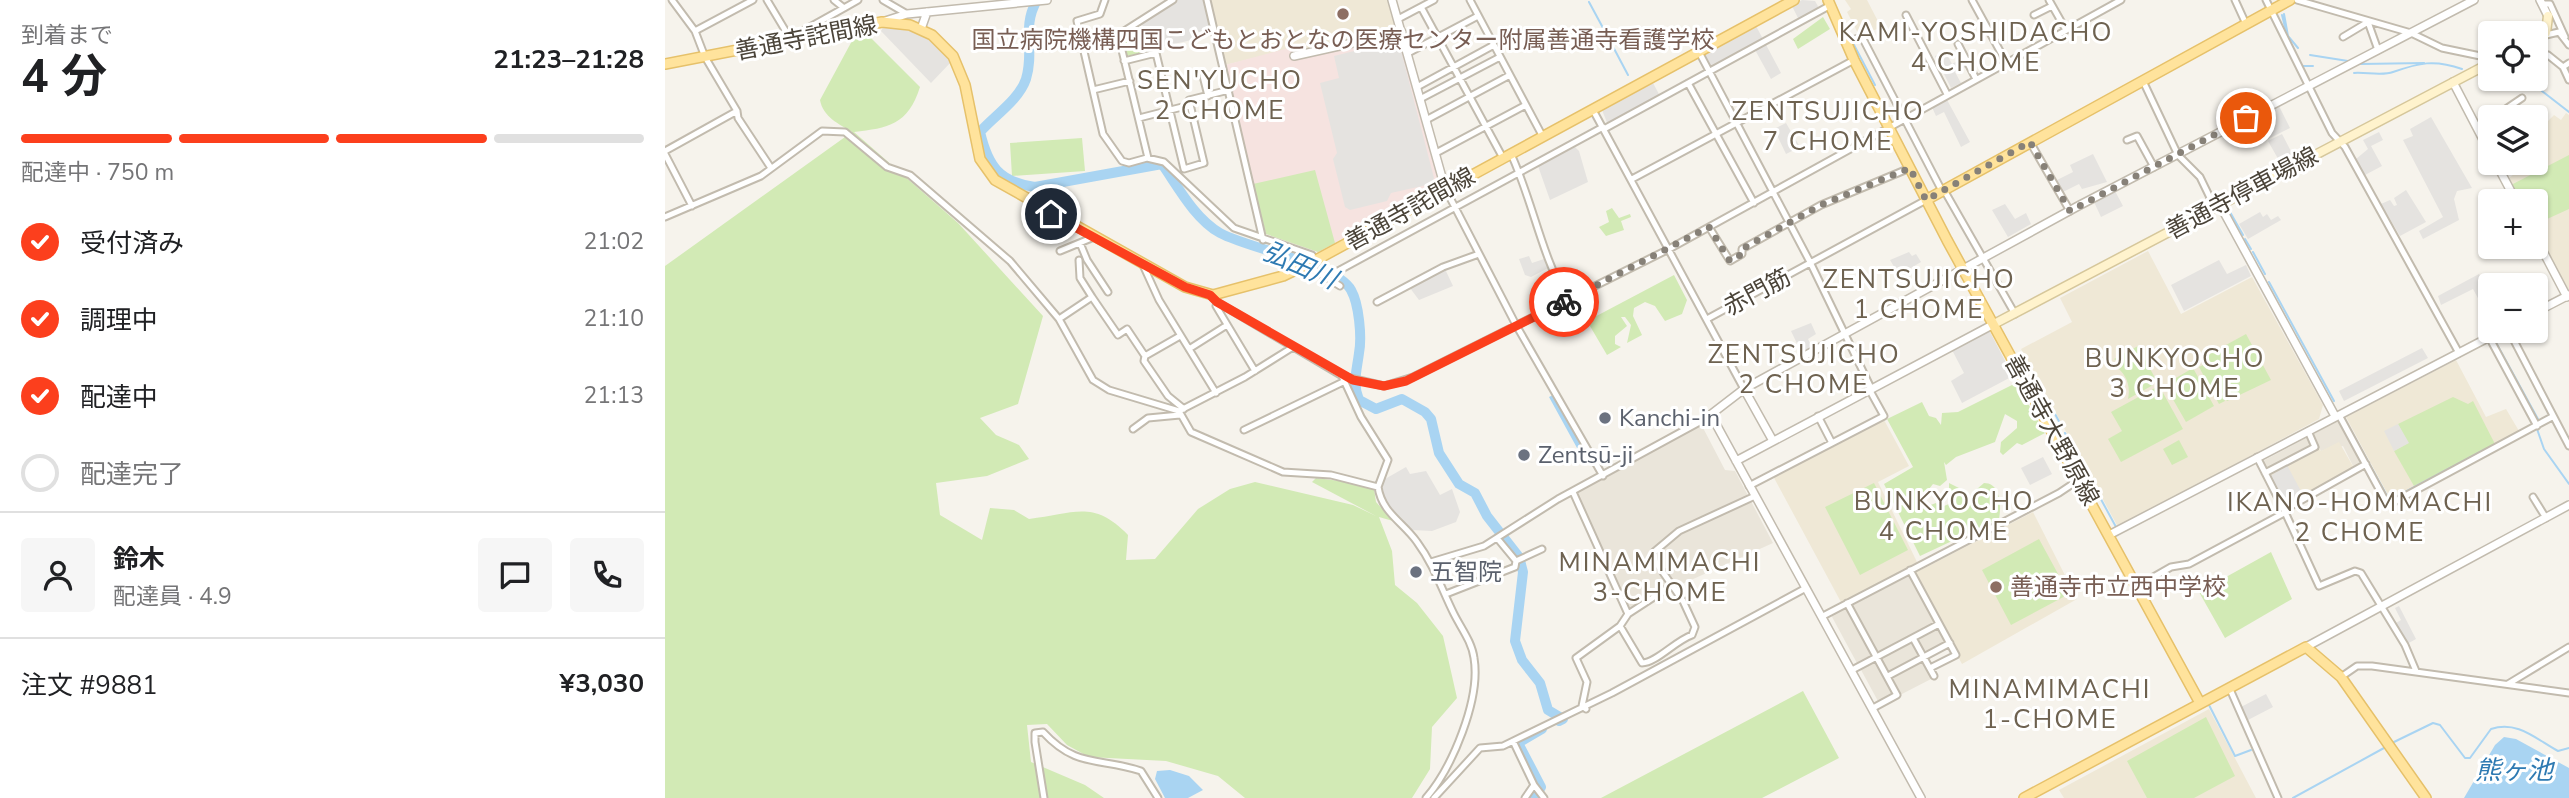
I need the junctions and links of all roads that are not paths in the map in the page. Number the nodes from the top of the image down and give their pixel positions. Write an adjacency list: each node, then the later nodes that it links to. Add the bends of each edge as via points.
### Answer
1 (672, 0): 43 (street)
2 (753, 0): 43 (street)
3 (767, 0): 50 (street)
4 (834, 0): 28 (street)
5 (858, 0): 28 (street)
6 (883, 0): 31 (street)
7 (1047, 0): 23 (street)
8 (1105, 0): 82 (street, via 1100,14 1077,21)
9 (1173, 0): 64 (street, via 1121,33)
10 (1207, 0): 83 (street)
11 (1392, 0): 36 (street)
12 (1433, 0): 27 (street)
13 (1470, 0): 34 (street)
14 (1794, 0): 56 (main road, 善通寺詫間線)
15 (1972, 0): 65 (street)
16 (2121, 0): 42 (street)
17 (2235, 0): 40 (street)
18 (2266, 0): 29 (street)
19 (2290, 0): 29 (main road)
20 (2297, 0): 39 (street)
21 (2474, 0): 45 (street)
22 (1026, 1): 23 (street); 30 (street)
23 (1042, 1)
24 (2541, 2): 35 (street); 49 (street, via 2550,5)
25 (1828, 3): 51 (main road); 70 (street)
26 (2051, 3): 33 (street); 42 (street)
27 (1421, 7): 36 (street); 47 (street)
28 (843, 8): 50 (street)
29 (2270, 11): 40 (main road); 80 (street)
30 (927, 12): 31 (street); 41 (street)
31 (907, 14): 38 (street)
32 (1906, 15): 84 (street)
33 (2034, 15)
34 (1478, 16): 47 (street); 53 (street)
35 (2548, 16): 37 (main road)
36 (1398, 19): 44 (street)
37 (2547, 21)
38 (882, 22): 41 (main road, 善通寺詫間線); 50 (main road, 善通寺詫間線)
39 (2368, 22): 45 (street); 48 (street); 55 (street)
40 (2246, 24): 76 (main road)
41 (921, 29): 133 (main road, 善通寺詫間線, via 944,45 960,69 975,146 986,170 1009,190)
42 (2066, 30): 65 (street)
43 (695, 31): 60 (street)
44 (1402, 33): 57 (street); 59 (street)
45 (2411, 33): 55 (street); 62 (street)
46 (2548, 35): 49 (street, via 2558,32)
47 (1438, 37): 57 (street); 68 (street)
48 (2343, 37)
49 (2565, 37): 54 (street)
50 (791, 40): 60 (main road, 善通寺詫間線)
51 (1845, 42): 63 (main road); 95 (street, via 1862,37)
52 (1958, 44): 74 (street)
53 (1494, 45): 61 (street); 68 (street)
54 (2569, 45)
55 (2378, 50): 80 (street)
56 (1699, 52): 70 (street); 93 (main road, 善通寺詫間線)
57 (1408, 53): 81 (street)
58 (2548, 55): 67 (street)
59 (1294, 56)
60 (705, 57): 66 (main road, 善通寺詫間線); 94 (street)
61 (1500, 57): 71 (street); 73 (street)
62 (2478, 58)
63 (1854, 60): 98 (street); 101 (main road)
64 (1124, 61): 77 (street); 92 (street, via 1157,53)
65 (2006, 62): 74 (street)
66 (665, 64)
67 (2566, 65): 75 (street)
68 (1454, 67): 73 (street); 81 (street)
69 (2478, 68): 78 (main road, 善通寺停車場線)
70 (1709, 71): 79 (street); 98 (street)
71 (1510, 75): 86 (street); 89 (street)
72 (1203, 76): 85 (street)
73 (1460, 78): 86 (street); 88 (street)
74 (1976, 79): 84 (street)
75 (2569, 80)
76 (2143, 81): 108 (main road); 111 (street)
77 (1130, 82): 82 (street); 96 (street)
78 (2453, 82): 100 (street); 107 (main road, 善通寺停車場線)
79 (1688, 83): 102 (street); 104 (street)
80 (2308, 85): 107 (street, via 2332,133); 111 (street)
81 (1417, 87): 88 (street)
82 (1093, 90): 113 (street, via 1103,134 1122,161)
83 (1229, 90): 85 (street); 134 (street)
84 (1947, 94): 95 (street)
85 (1208, 96): 91 (street, via 1189,100)
86 (1470, 97): 97 (street); 99 (street)
87 (2522, 98): 90 (street)
88 (1420, 99): 97 (street)
89 (1526, 105): 99 (street); 105 (street)
90 (2512, 105)
91 (1190, 106): 92 (street); 117 (street, via 1204,163)
92 (1170, 110): 96 (street); 117 (street)
93 (1593, 110): 102 (street); 105 (main road, 善通寺詫間線)
94 (737, 111): 109 (street); 115 (street)
95 (1904, 117): 101 (street); 122 (street)
96 (1139, 118): 113 (street)
97 (1426, 120): 110 (street)
98 (1738, 122): 104 (street); 123 (street)
99 (1486, 126): 110 (street); 112 (street)
100 (2476, 126): 103 (street)
101 (1889, 127): 116 (main road); 123 (street)
102 (1604, 128): 118 (street); 120 (street)
103 (2478, 130)
104 (1715, 134): 120 (street); 124 (street)
105 (1543, 137): 112 (main road, 善通寺詫間線)
106 (2127, 140): 114 (street, via 2137,136)
107 (2341, 141): 127 (main road, 善通寺停車場線); 168 (street)
108 (2030, 142): 122 (main road); 129 (street)
109 (665, 152): 126 (street)
110 (1436, 153): 121 (street)
111 (2178, 155): 114 (street); 127 (street, via 2200,177)
112 (1507, 156): 118 (street); 121 (main road, 善通寺詫間線)
113 (1148, 158): 119 (street, via 1164,162)
114 (2154, 167): 129 (street)
115 (771, 168): 126 (street); 156 (street, via 811,136 822,131 845,132 887,167 910,174 960,215 1010,261)
116 (1910, 168): 125 (main road); 131 (street)
117 (1184, 169): 119 (street)
118 (1520, 174): 128 (street); 152 (street, via 1543,250)
119 (1179, 177): 134 (street, via 1234,228)
120 (1632, 179): 136 (street)
121 (1445, 188): 128 (street); 142 (main road, 善通寺詫間線)
122 (1943, 191): 125 (main road); 139 (street)
123 (1773, 192): 124 (street); 131 (street)
124 (1754, 202): 132 (street)
125 (1922, 202): 144 (street, 赤門筋); 145 (main road, 善通寺大野原線)
126 (692, 206): 130 (street)
127 (2218, 207): 155 (main road, 善通寺停車場線); 177 (street)
128 (1456, 208): 138 (street); 146 (street)
129 (2070, 211): 139 (street)
130 (665, 217)
131 (1789, 222): 132 (street, via 1728,261); 144 (street)
132 (1709, 227): 136 (street)
133 (1094, 237): 135 (street); 143 (main road, 善通寺詫間線)
134 (1263, 240): 142 (street, via 1312,255)
135 (1080, 243): 137 (street); 148 (street)
136 (1669, 249): 152 (street); 157 (street)
137 (1059, 251)
138 (1479, 254): 153 (street, via 1443,267); 160 (street)
139 (1983, 258): 145 (street); 155 (street)
140 (2547, 259): 150 (street)
141 (1079, 260): 149 (street, via 1080,278)
142 (1312, 262): 146 (street); 151 (main road, 善通寺詫間線)
143 (1143, 264): 151 (main road, 善通寺詫間線); 162 (street)
144 (1811, 264): 157 (street, 赤門筋); 161 (street)
145 (1962, 269): 158 (main road, 善通寺大野原線); 161 (street)
146 (1327, 276): 147 (street)
147 (1340, 286)
148 (1108, 292)
149 (1092, 297): 156 (street); 169 (street, via 1118,335 1127,329)
150 (2568, 297): 154 (street)
151 (1214, 298): 159 (street); 166 (street)
152 (1567, 299): 160 (street)
153 (1377, 302)
154 (2548, 307)
155 (2015, 314): 158 (main road, 善通寺停車場線)
156 (1059, 319): 175 (street, via 1093,380 1109,390)
157 (1707, 319): 172 (street)
158 (1994, 324): 173 (street); 192 (main road, 善通寺大野原線)
159 (1227, 325): 167 (street); 170 (street)
160 (1516, 325): 171 (street, via 1397,384); 191 (street)
161 (1845, 333): 172 (street); 173 (street)
162 (1180, 336): 167 (street); 169 (street)
163 (2478, 343): 168 (street)
164 (2492, 343): 180 (street)
165 (2515, 343): 179 (street)
166 (1293, 347): 170 (street); 171 (street)
167 (1189, 349): 174 (street)
168 (2459, 354): 177 (street)
169 (1145, 356): 175 (street, via 1162,390)
170 (1255, 372): 174 (street)
171 (1344, 379): 182 (street); 194 (street, via 1388,460)
172 (1744, 389): 178 (street); 184 (street)
173 (1870, 389): 176 (street); 185 (street, via 1884,416)
174 (1216, 393): 175 (street)
175 (1181, 412): 181 (street, via 1148,418); 194 (street, via 1191,432 1283,472 1331,475)
176 (1818, 416): 184 (street); 185 (street)
177 (2337, 416): 183 (street); 189 (street)
178 (1708, 417): 188 (street); 191 (street)
179 (2552, 417): 180 (street); 186 (street)
180 (2537, 426): 189 (street, via 2394,502 2385,500)
181 (1133, 429)
182 (1244, 430)
183 (2308, 431): 187 (street); 190 (street, via 2315,447)
184 (1773, 441): 188 (street)
185 (1832, 443): 193 (street)
186 (2569, 446)
187 (2257, 457): 190 (street); 202 (street)
188 (1736, 461): 193 (street)
189 (2367, 464): 199 (street)
190 (2265, 474): 199 (street)
191 (1603, 476): 195 (street)
192 (2080, 479): 202 (main road, 善通寺大野原線); 206 (street)
193 (1749, 486): 196 (street)
194 (1378, 487): 205 (street, via 1386,511 1410,532)
195 (1573, 492): 201 (street); 213 (street)
196 (1755, 496): 207 (street, via 1678,532 1654,552); 209 (street)
197 (2533, 497): 200 (street)
198 (2569, 505): 200 (street)
199 (2284, 512): 208 (street); 212 (street, via 2319,586 2361,573)
200 (2546, 518): 212 (street)
201 (1500, 536): 204 (street); 205 (street)
202 (2109, 536): 208 (main road, 善通寺大野原線)
203 (1542, 549): 204 (street)
204 (1516, 561): 210 (street, via 1515,567)
205 (1431, 562): 210 (street)
206 (1910, 570): 211 (street); 215 (street)
207 (1671, 586): 213 (street); 216 (street, via 1695,627 1692,635 1642,663)
208 (2136, 587): 232 (main road, 善通寺大野原線)
209 (1806, 588): 214 (street); 233 (street)
210 (1446, 594): 239 (street, via 1473,651 1474,683 1469,711 1448,762)
211 (1847, 603): 214 (street); 221 (street)
212 (2382, 605): 219 (street); 225 (street)
213 (1629, 614): 216 (street)
214 (1823, 616): 224 (street)
215 (1939, 624): 217 (street); 218 (street)
216 (1620, 626): 233 (street, via 1577,658 1587,682)
217 (1913, 638): 221 (street); 222 (street)
218 (1949, 643): 222 (street); 223 (street, via 1956,655)
219 (2306, 647): 228 (main road); 230 (main road)
220 (2569, 648): 229 (street)
221 (1878, 657): 224 (street); 226 (street)
222 (1924, 657): 223 (street); 226 (street)
223 (1930, 668): 227 (street)
224 (1853, 670): 234 (street)
225 (2416, 671): 228 (street, via 2363,665); 229 (street)
226 (1888, 676): 234 (street, via 1898,695)
227 (1934, 676)
228 (2341, 677): 245 (main road)
229 (2508, 684): 231 (street)
230 (2229, 687): 232 (main road); 244 (street)
231 (2569, 693)
232 (2200, 703): 243 (main road)
233 (1584, 708): 235 (street)
234 (1873, 708): 242 (street)
235 (1513, 741): 236 (street); 240 (street, via 1479,748)
236 (1538, 791): 241 (street)
237 (1044, 798): 238 (street, via 1035,742 1035,733 1043,732 1060,750 1082,759 1141,771)
238 (1158, 798)
239 (1426, 798)
240 (1434, 798)
241 (1525, 798)
242 (1921, 798)
243 (2024, 798)
244 (2277, 798)
245 (2426, 798)

